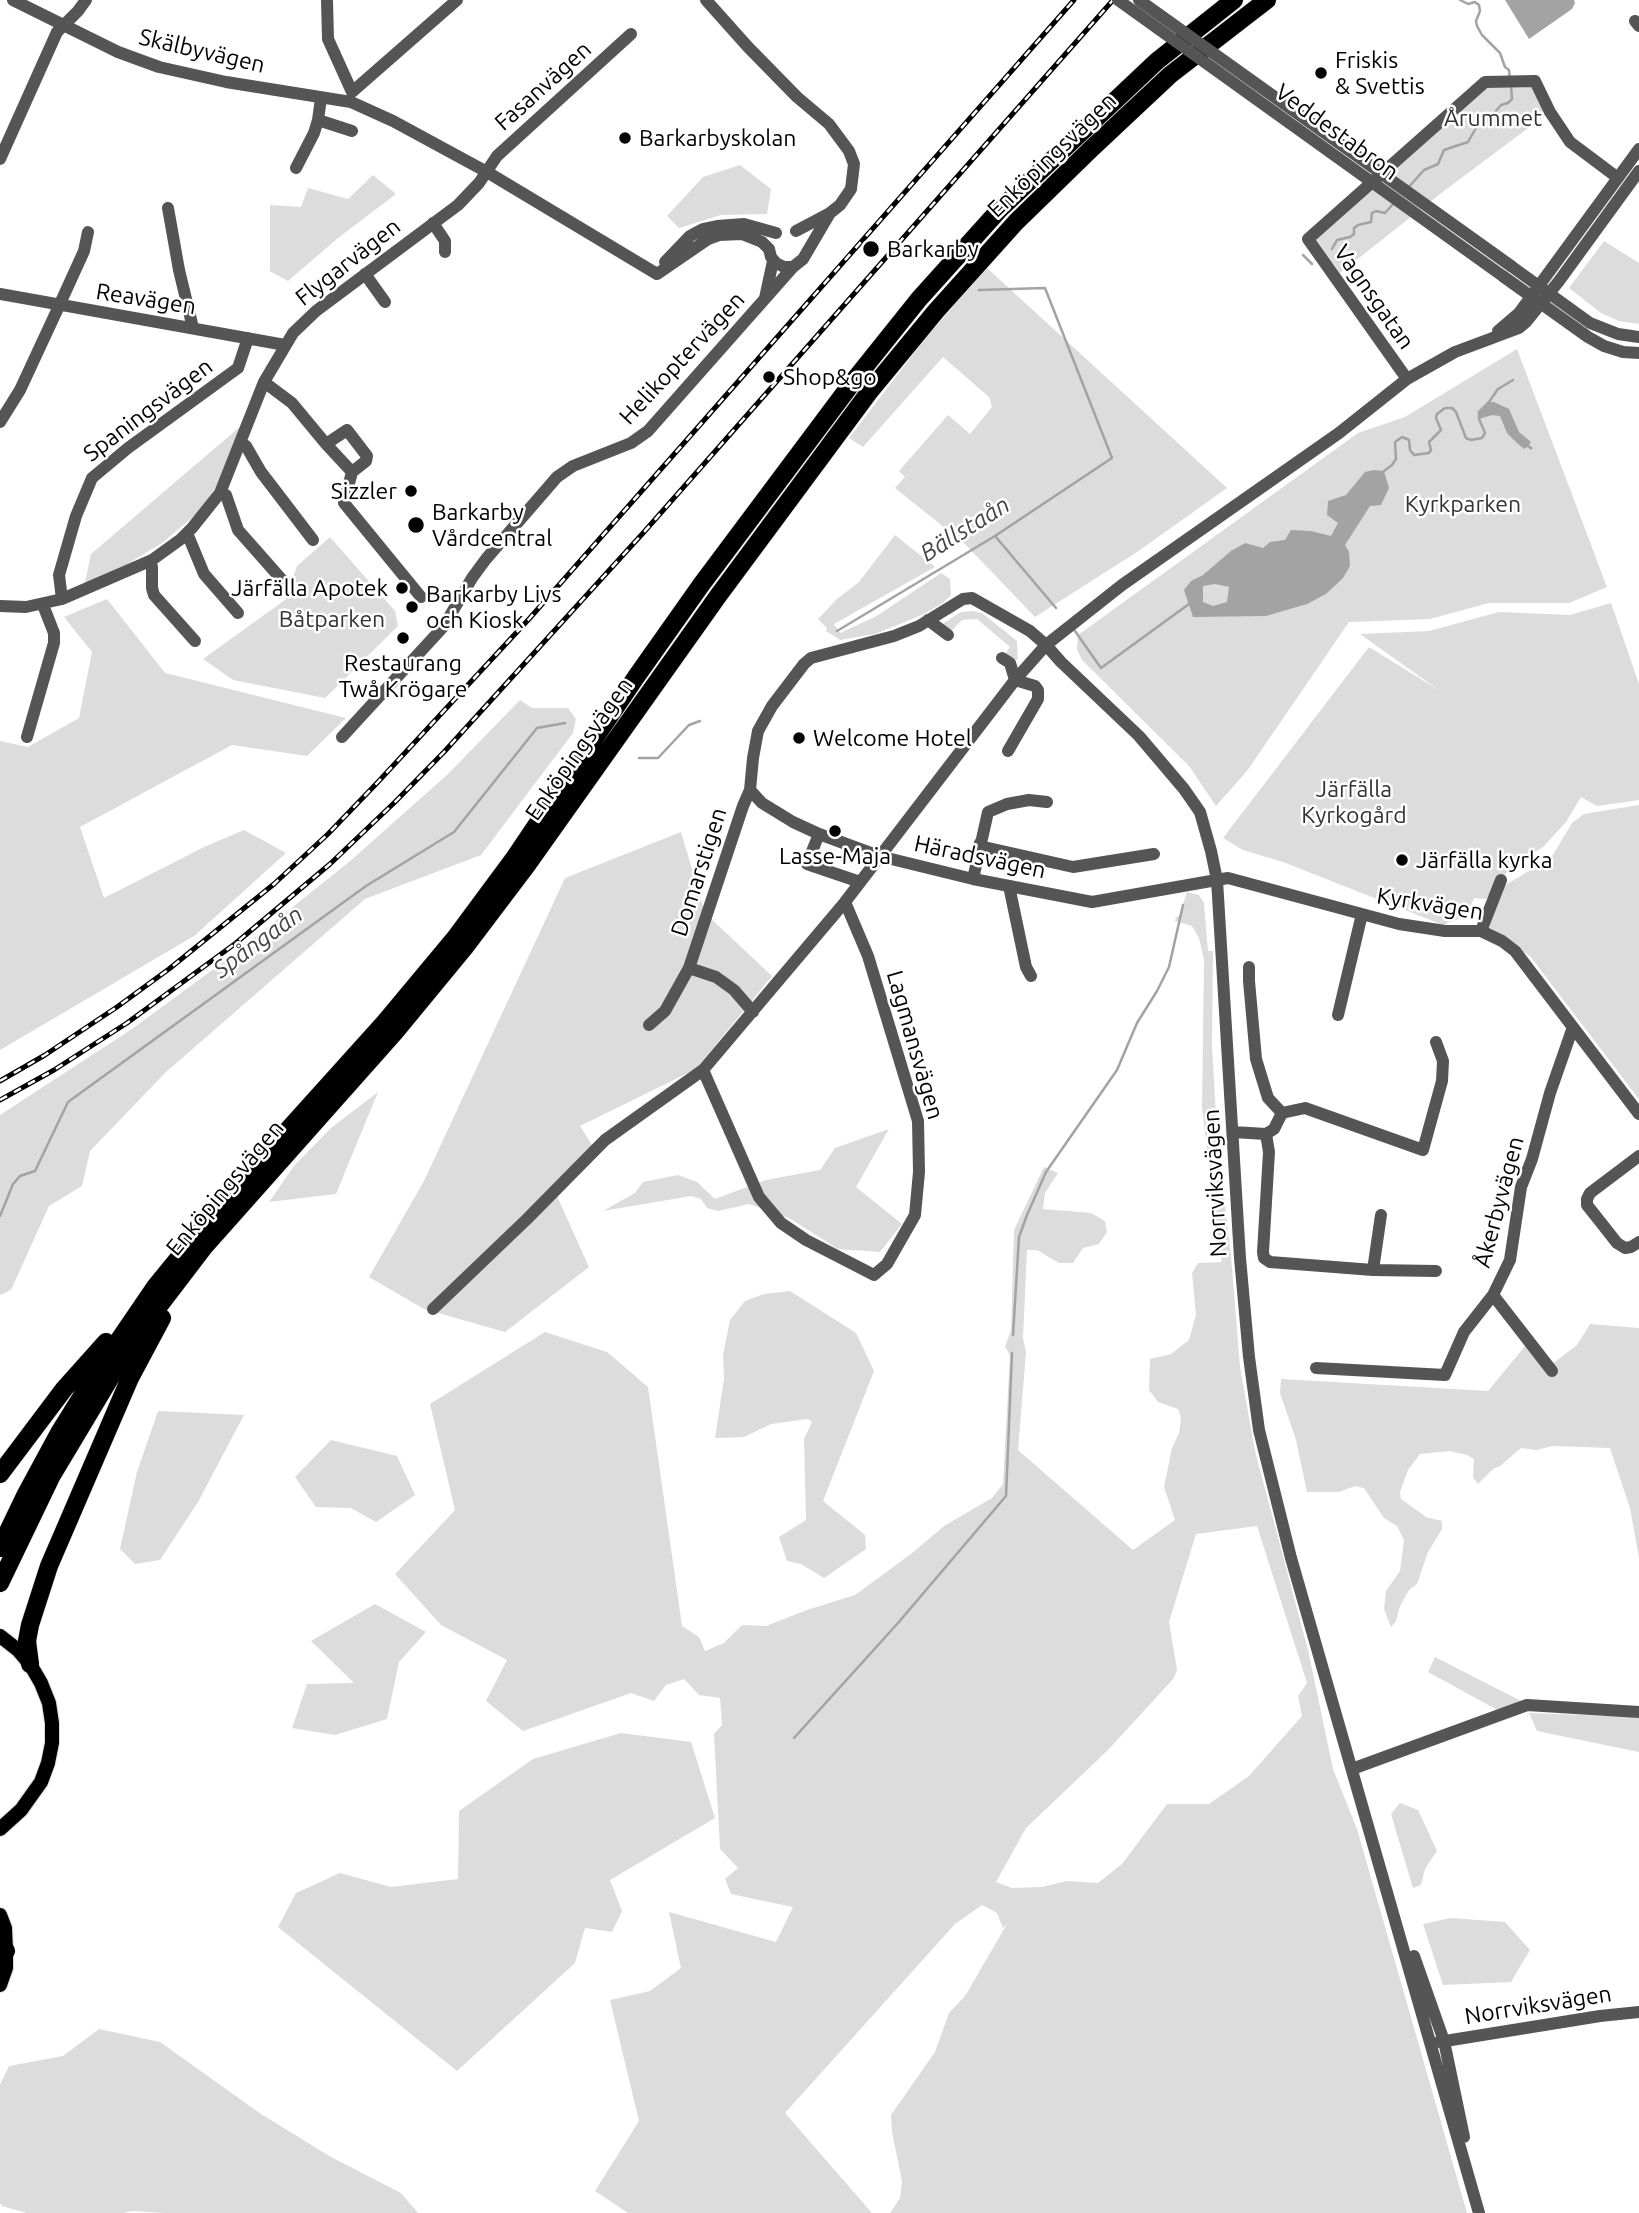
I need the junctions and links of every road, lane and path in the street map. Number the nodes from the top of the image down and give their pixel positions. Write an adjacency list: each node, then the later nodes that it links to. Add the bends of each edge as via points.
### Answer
1 (13, 0): 10 (street, Skälbyvägen)
2 (86, 0): 10 (street)
3 (327, 0): 12 (street, via 328,39)
4 (457, 0): 12 (street)
5 (706, 0): 23 (street, via 797,97 830,124 849,151 853,181)
6 (1118, 0): 32 (street, Veddestabron, bridge)
7 (1139, 0): 32 (street, Veddestabron, bridge)
8 (1234, 0): 103 (highway, Enköpingsvägen, via 1157,61 1000,209 919,299 701,585 516,857 455,938)
9 (1267, 0): 100 (highway, Enköpingsvägen, via 1170,75 1091,149 1016,222 936,311 870,391 718,596 466,947)
10 (63, 26): 13 (street, Skälbyvägen, via 159,67); 17 (street)
11 (631, 34): 20 (street, Fasanvägen, via 497,156)
12 (351, 97): 13 (street, Skälbyvägen); 20 (street, Skälbyvägen)
13 (321, 98): 14 (street)
14 (318, 120): 15 (street); 18 (street)
15 (352, 131)
16 (1639, 149): 21 (street)
17 (0, 159)
18 (296, 168)
19 (1639, 171): 36 (street)
20 (487, 172): 24 (street, Flygarvägen, via 458,205); 34 (street, Skälbyvägen)
21 (1618, 178): 36 (street); 45 (street, Vagnsgatan, via 1570,142 1535,80 1485,82 1308,239)
22 (168, 208): 40 (street)
23 (830, 213): 25 (street); 28 (street)
24 (433, 223): 29 (street, via 445,241); 33 (street, Flygarvägen)
25 (796, 231): 27 (street); 28 (street, via 804,239)
26 (88, 232): 39 (street)
27 (776, 233): 30 (street, via 770,241); 34 (street, via 744,224 703,229 681,244)
28 (806, 251): 31 (street)
29 (445, 252)
30 (771, 255): 31 (street, via 780,266); 34 (street, via 762,242 742,234 719,235); 37 (street, Helikoptervägen)
31 (793, 267): 37 (street, Helikoptervägen)
32 (1507, 272): 36 (street, Veddestabron)
33 (365, 274): 38 (street); 43 (street, Flygarvägen, via 316,311)
34 (657, 274)
35 (0, 294): 39 (street, Reavägen)
36 (1540, 295): 41 (street, via 1590,323); 44 (street, via 1604,346); 45 (street, via 1490,338)
37 (765, 299): 68 (street, Helikoptervägen, via 648,431 565,471 533,504 472,578 444,626)
38 (385, 302)
39 (58, 306): 40 (street, Reavägen); 47 (street, via 20,390)
40 (193, 328): 42 (street, Reavägen)
41 (1639, 337)
42 (248, 338): 43 (street, Reavägen); 57 (street, Spaningsvägen, via 238,368 92,478 59,575)
43 (285, 345): 46 (street, Flygarvägen)
44 (1639, 353)
45 (1407, 379): 64 (street)
46 (264, 382): 48 (street, Flygarvägen); 49 (street, via 292,403)
47 (0, 422)
48 (240, 442): 51 (street, Flygarvägen); 53 (street)
49 (326, 444): 50 (street); 50 (street, via 347,430 367,456)
50 (352, 472): 56 (street, via 344,503)
51 (220, 493): 52 (street, Flygarvägen); 55 (street, via 226,495 238,530)
52 (187, 533): 54 (street, Flygarvägen); 60 (street, via 204,574)
53 (313, 540)
54 (150, 561): 57 (street, Flygarvägen); 63 (street, via 154,595)
55 (283, 582)
56 (421, 597)
57 (62, 599): 58 (street, Flygarvägen)
58 (43, 605): 59 (street, Flygarvägen); 67 (street, via 54,643)
59 (0, 606)
60 (238, 614)
61 (928, 620): 62 (street); 64 (street, Domarstigen, via 972,598); 70 (street, Domarstigen, via 894,636 811,657 758,731)
62 (948, 635)
63 (195, 641)
64 (1046, 645): 66 (street); 77 (street, Norrviksvägen, via 1139,736 1184,789 1200,812)
65 (1002, 658): 66 (street, via 1010,663)
66 (1015, 680): 69 (street, via 1035,686 1038,699); 75 (street)
67 (27, 737)
68 (342, 737)
69 (1008, 751)
70 (750, 790): 72 (street, Häradsvägen, via 762,803); 85 (street, Domarstigen)
71 (1048, 802): 73 (street, via 1029,800 989,812)
72 (819, 834): 75 (street, Häradsvägen); 79 (street, via 807,864)
73 (981, 843): 74 (street, via 1073,867); 76 (street)
74 (1154, 854)
75 (879, 856): 76 (street, Häradsvägen); 79 (street)
76 (973, 879): 80 (street, Häradsvägen)
77 (1217, 880): 80 (street, Häradsvägen, via 1092,902); 82 (street, Kyrkvägen, via 1228,878); 95 (street, Norrviksvägen)
78 (1502, 880): 83 (street)
79 (860, 882): 81 (street)
80 (1009, 886): 86 (street)
81 (845, 902): 87 (street); 92 (street, Lagmansvägen, via 868,956 918,1121 915,1215 887,1264 874,1275 780,1223 758,1196)
82 (1362, 914): 83 (street, Kyrkvägen, via 1423,929); 88 (street)
83 (1481, 932): 90 (street, Kyrkvägen, via 1515,951)
84 (1249, 967): 93 (street, via 1256,1059 1268,1098)
85 (689, 968): 87 (street, Domarstigen, via 716,977); 89 (street, Domarstigen, via 665,1011)
86 (1031, 976)
87 (753, 1012): 92 (street)
88 (1338, 1015)
89 (649, 1025)
90 (1573, 1027): 94 (street, Kyrkvägen); 104 (street, Åkerbyvägen, via 1521,1187 1510,1260)
91 (1436, 1042): 93 (street, via 1443,1061 1442,1081 1423,1150 1305,1108)
92 (703, 1070): 105 (street, via 605,1140)
93 (1282, 1113): 96 (street)
94 (1639, 1114)
95 (1233, 1132): 96 (street); 114 (street, Norrviksvägen, via 1241,1266 1259,1430 1290,1558)
96 (1266, 1134): 101 (street, via 1264,1258 1279,1264)
97 (1639, 1156): 99 (street, via 1587,1199 1617,1243 1625,1248)
98 (1381, 1215): 101 (street)
99 (1639, 1242)
100 (204, 1247): 110 (highway, Enköpingsvägen, via 133,1340 90,1410 51,1477); 112 (highway, via 147,1345 91,1465 34,1610 27,1641)
101 (1373, 1270): 102 (street)
102 (1436, 1271)
103 (155, 1287): 108 (highway, via 64,1389); 109 (highway, Enköpingsvägen, via 59,1433)
104 (1493, 1296): 106 (street, Åkerbyvägen, via 1464,1332 1446,1375); 107 (street)
105 (433, 1309)
106 (1316, 1368)
107 (1552, 1371)
108 (0, 1474)
109 (0, 1548)
110 (0, 1583)
111 (1, 1637): 112 (main road)
112 (30, 1664): 115 (main road, via 49,1703 52,1743 31,1799)
113 (1639, 1712): 114 (street, via 1527,1705)
114 (1352, 1769): 116 (street, Norrviksvägen)
115 (0, 1829)
116 (1380, 1867): 120 (street, Norrviksvägen); 123 (street, Norrviksvägen)
117 (0, 1914): 119 (main road, via 5,1928)
118 (0, 1931): 119 (main road)
119 (3, 1947): 121 (main road, via 6,1968)
120 (1412, 1976): 123 (street, Norrviksvägen); 124 (street, Norrviksvägen, via 1428,2052)
121 (0, 1985)
122 (1639, 2012): 123 (street, Norrviksvägen)
123 (1438, 2043): 124 (street, Norrviksvägen); 125 (street, Norrviksvägen)
124 (1453, 2127): 125 (street, Norrviksvägen)
125 (1479, 2213)

